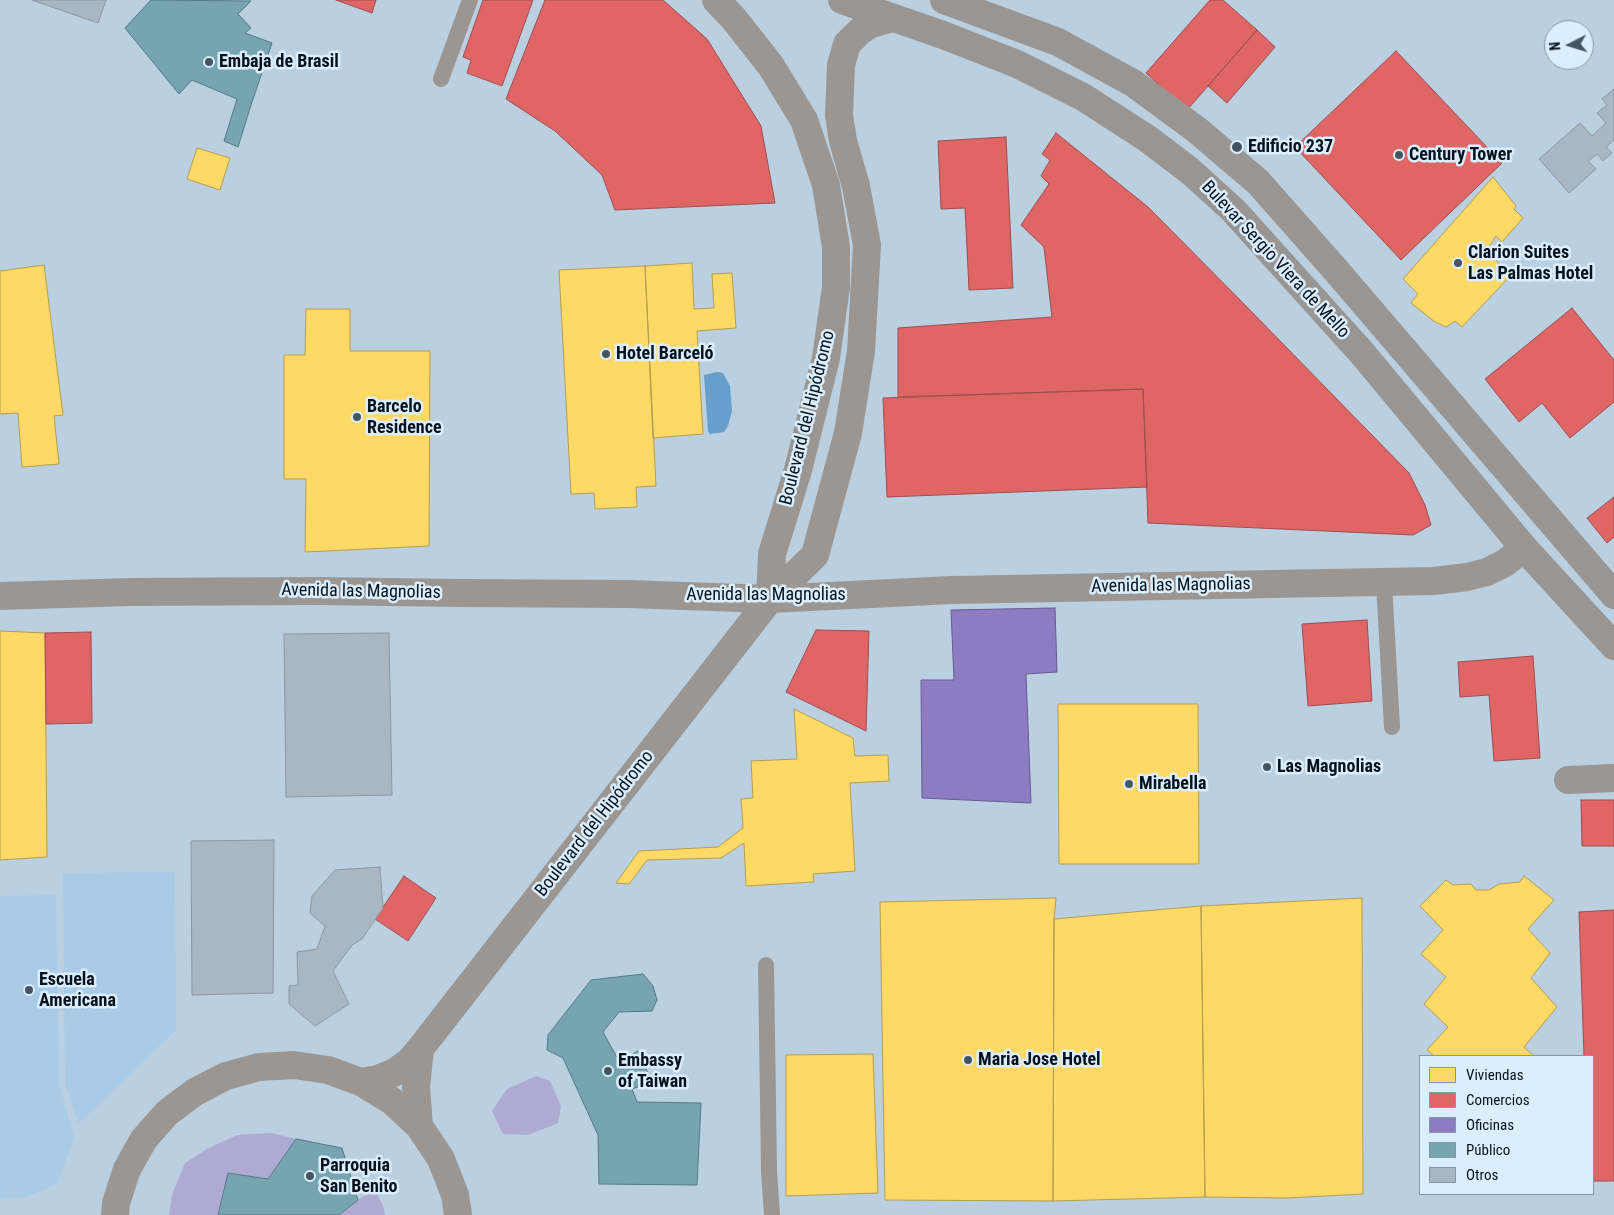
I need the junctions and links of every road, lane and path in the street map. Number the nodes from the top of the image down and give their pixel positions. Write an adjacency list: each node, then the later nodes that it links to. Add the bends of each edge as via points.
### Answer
1 (470, 0): 6 (lane)
2 (716, 0): 8 (street, Boulevard del Hipódromo, via 771,66 804,120 826,185)
3 (842, 0): 5 (main road, Bulevar Sergio Viera de Mello)
4 (944, 0): 11 (main road, Bulevar Sergio Viera de Mello, via 1058,42 1134,83 1197,130 1258,182)
5 (893, 18): 7 (street, Boulevard del Hipódromo, via 860,31 847,44 841,65 839,115); 9 (main road, Bulevar Sergio Viera de Mello, via 1017,64 1083,97 1190,171 1233,210 1362,353)
6 (441, 80)
7 (867, 245): 8 (street); 13 (street, Boulevard del Hipódromo, via 861,350 848,433 815,555)
8 (836, 247): 13 (street, Boulevard del Hipódromo, via 836,286 826,358 798,470 772,554)
9 (1524, 548): 10 (street, Avenida las Magnolias, via 1487,572 1466,577); 14 (main road, Bulevar Sergio Viera de Mello)
10 (1384, 582): 13 (street, Avenida las Magnolias, via 952,590); 15 (lane)
11 (1614, 595)
12 (0, 596): 13 (street, Avenida las Magnolias, via 318,591)
13 (770, 599): 19 (street, Boulevard del Hipódromo)
14 (1614, 646)
15 (1392, 727)
16 (1614, 778): 17 (street)
17 (1568, 780)
18 (766, 966): 24 (lane)
19 (420, 1049): 20 (street, Boulevard del Hipódromo, via 395,1072); 21 (street, via 416,1087)
20 (361, 1082): 21 (street, via 392,1101); 22 (street, via 328,1070 294,1066 259,1067 226,1076 195,1092 167,1113 144,1139 127,1169)
21 (419, 1126): 23 (street, via 441,1159 455,1195)
22 (115, 1215)
23 (458, 1215)
24 (772, 1215)

